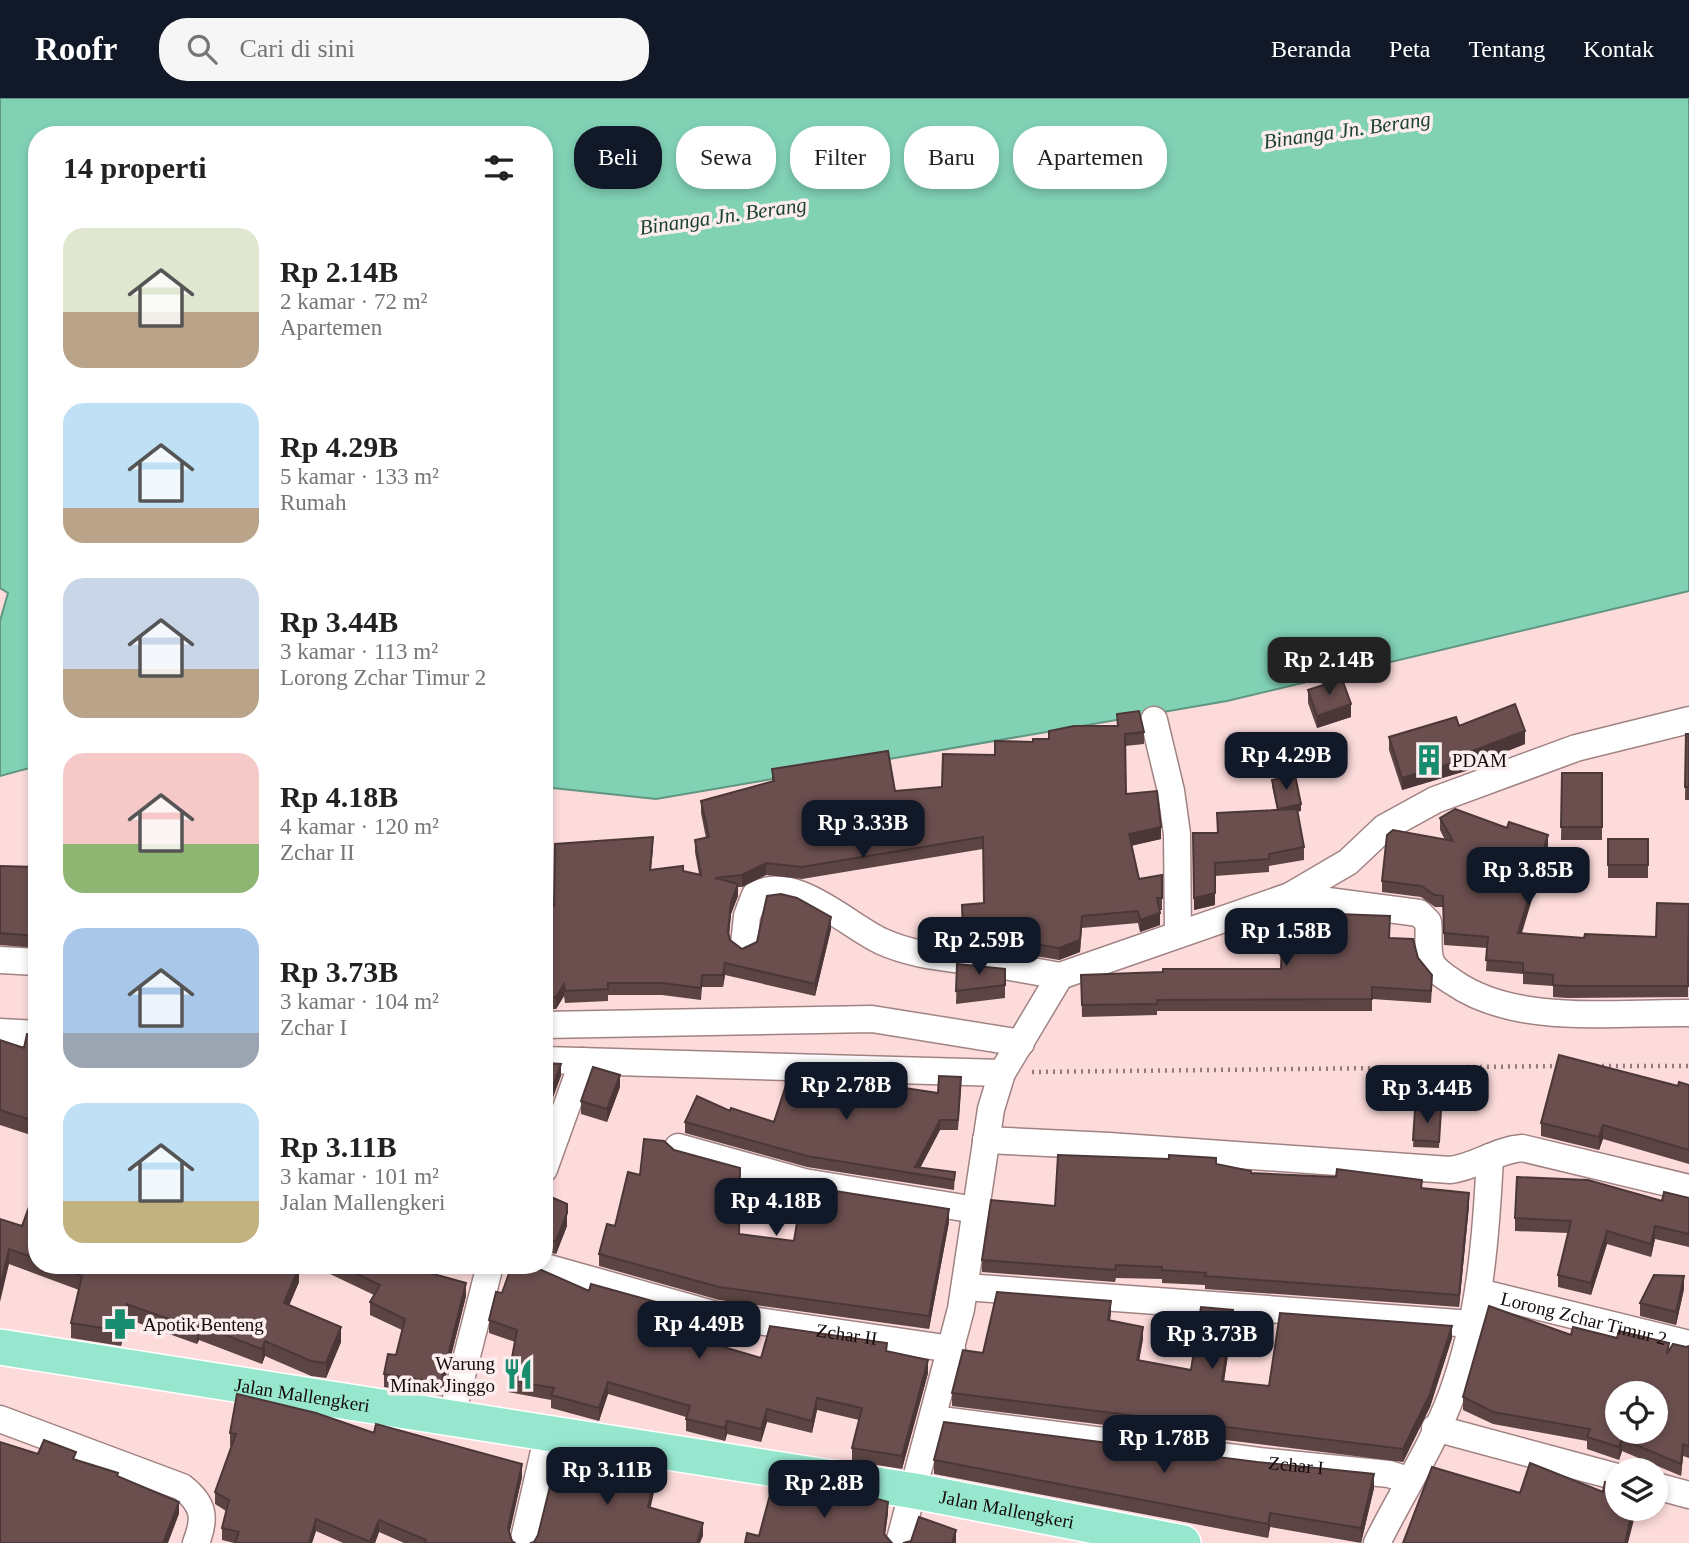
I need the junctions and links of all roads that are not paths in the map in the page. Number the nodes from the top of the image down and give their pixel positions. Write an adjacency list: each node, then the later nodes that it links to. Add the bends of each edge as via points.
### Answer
1 (1154, 720): 4 (street, via 1177,834)
2 (1689, 720): 3 (street, via 1576,748 1435,800 1384,828 1348,862)
3 (1290, 896): 4 (street); 9 (street, via 1419,913 1428,922 1430,960 1436,969 1473,996 1495,1004 1528,1010)
4 (1178, 934): 8 (street)
5 (744, 945): 8 (street, via 755,895 767,889 797,893 881,941 939,959)
6 (0, 960): 7 (street)
7 (28, 962)
8 (1060, 976): 13 (street)
9 (1689, 1013)
10 (553, 1025): 13 (street, via 872,1019)
11 (0, 1032): 12 (street)
12 (28, 1034)
13 (1021, 1043): 16 (street)
14 (553, 1060): 15 (street)
15 (583, 1061): 16 (street); 18 (street)
16 (1002, 1073): 17 (street)
17 (986, 1140): 20 (street, via 1450,1170); 22 (street)
18 (553, 1144)
19 (678, 1147): 22 (street, via 804,1182)
20 (1490, 1157): 21 (street, via 1522,1147); 26 (street)
21 (1689, 1188)
22 (976, 1210): 25 (street)
23 (553, 1269): 30 (street, Zchar II, via 716,1315)
24 (489, 1274): 32 (street)
25 (965, 1287): 27 (street); 30 (street)
26 (1479, 1292): 27 (street); 28 (street, Lorong Zchar Timur 2)
27 (1472, 1324): 34 (street, via 1451,1397)
28 (1689, 1344)
29 (0, 1348): 32 (main road, Jalan Mallengkeri)
30 (952, 1349): 33 (street)
31 (0, 1419): 41 (street, via 182,1488 196,1498 201,1509)
32 (451, 1419): 35 (main road, Jalan Mallengkeri)
33 (933, 1419): 37 (street, Zchar I, via 1389,1474); 39 (street)
34 (1435, 1429): 36 (street); 37 (street)
35 (548, 1434): 39 (main road, Jalan Mallengkeri); 42 (street)
36 (1605, 1474)
37 (1408, 1480): 45 (street)
38 (1668, 1489): 40 (street)
39 (915, 1492): 43 (street); 44 (main road, Jalan Mallengkeri)
40 (1689, 1495)
41 (196, 1543)
42 (523, 1543)
43 (899, 1543)
44 (1184, 1543)
45 (1377, 1543)

